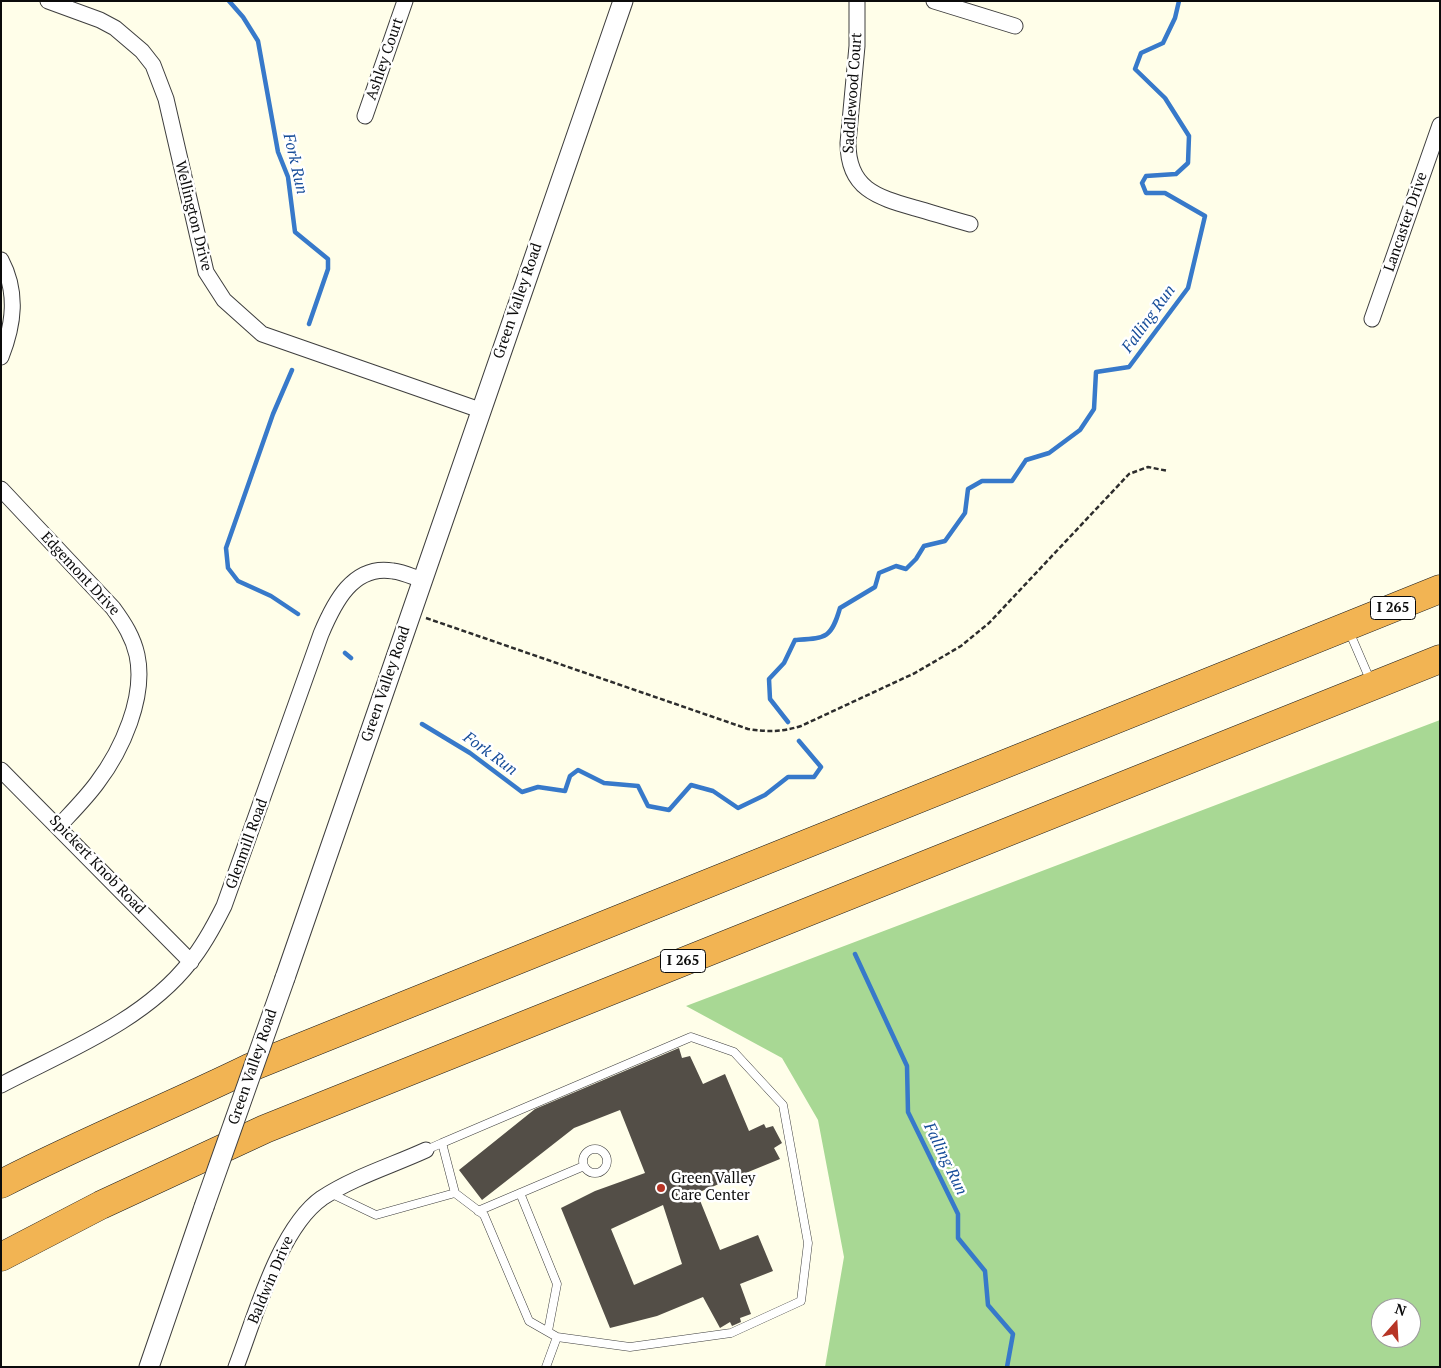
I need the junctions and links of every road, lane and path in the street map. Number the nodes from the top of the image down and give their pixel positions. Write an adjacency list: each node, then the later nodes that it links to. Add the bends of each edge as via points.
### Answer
1 (48, 1): 13 (street, Wellington Drive, via 115,28 153,65 166,100 206,272 236,312 262,334)
2 (405, 1): 7 (street, Ashley Court)
3 (623, 1): 13 (street, Green Valley Road)
4 (857, 1): 9 (street, Saddlewood Court, via 857,46 848,143 852,171 861,184 879,198)
5 (934, 1): 6 (street)
6 (1015, 26)
7 (365, 116)
8 (1440, 125): 11 (street, Lancaster Drive)
9 (970, 224)
10 (1, 260): 12 (street, via 12,287 13,303)
11 (1372, 319)
12 (1, 357)
13 (480, 410): 16 (street, Green Valley Road)
14 (1168, 472): 18 (path, via 1148,467 1129,474 989,623 961,646 915,673 785,731 748,729)
15 (1, 489): 23 (street, Edgemont Drive, via 113,608 124,623 137,656 137,690 121,742 96,784)
16 (422, 580): 18 (street, Green Valley Road); 24 (street, Glenmill Road, via 394,571 375,571 362,575 338,597 321,634 224,906)
17 (1440, 589): 19 (highway, I 265)
18 (411, 613): 37 (street, Green Valley Road, bridge)
19 (1347, 627): 21 (lane); 29 (highway, I 265, via 249,1068)
20 (1440, 659): 21 (highway, I 265)
21 (1373, 686): 34 (highway, I 265, via 265,1129 101,1205)
22 (1, 770): 23 (street, Spickert Knob Road)
23 (59, 826): 24 (street, Spickert Knob Road)
24 (191, 962): 25 (street, Glenmill Road, via 164,990 127,1017)
25 (1, 1085)
26 (442, 1143): 27 (lane); 30 (lane); 36 (lane, via 691,1037 734,1052 783,1105 808,1243 801,1301 731,1333 630,1348)
27 (426, 1150): 32 (street, Baldwin Drive)
28 (584, 1166): 31 (lane)
29 (1, 1184)
30 (455, 1193): 32 (lane, via 376,1215); 33 (lane)
31 (520, 1193): 33 (lane); 35 (lane, via 557,1284)
32 (330, 1194): 38 (street, Baldwin Drive, via 306,1212 286,1239)
33 (478, 1211): 35 (lane, via 484,1215 530,1321)
34 (1, 1257)
35 (548, 1332): 36 (lane)
36 (557, 1337): 39 (lane)
37 (149, 1367)
38 (236, 1367)
39 (546, 1367)

